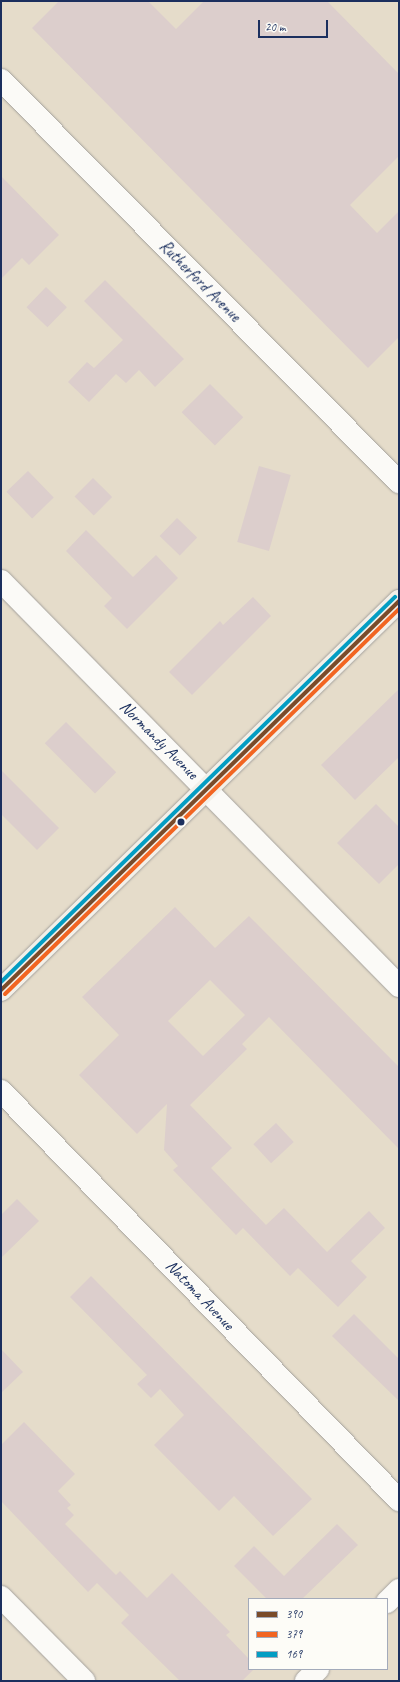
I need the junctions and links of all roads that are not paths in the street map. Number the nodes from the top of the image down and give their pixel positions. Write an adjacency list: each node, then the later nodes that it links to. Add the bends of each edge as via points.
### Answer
1 (1, 80): 2 (street, Rutherford Avenue)
2 (399, 482)
3 (1, 581): 5 (street, Normandy Avenue)
4 (399, 601): 5 (main road)
5 (207, 789): 6 (street, Normandy Avenue); 7 (main road)
6 (399, 986)
7 (1, 990)
8 (1, 1091): 9 (street, Natoma Avenue)
9 (399, 1500)
10 (399, 1590): 12 (street)
11 (1, 1597): 14 (street)
12 (388, 1601)
13 (317, 1670): 15 (street)
14 (84, 1681)
15 (306, 1681)

